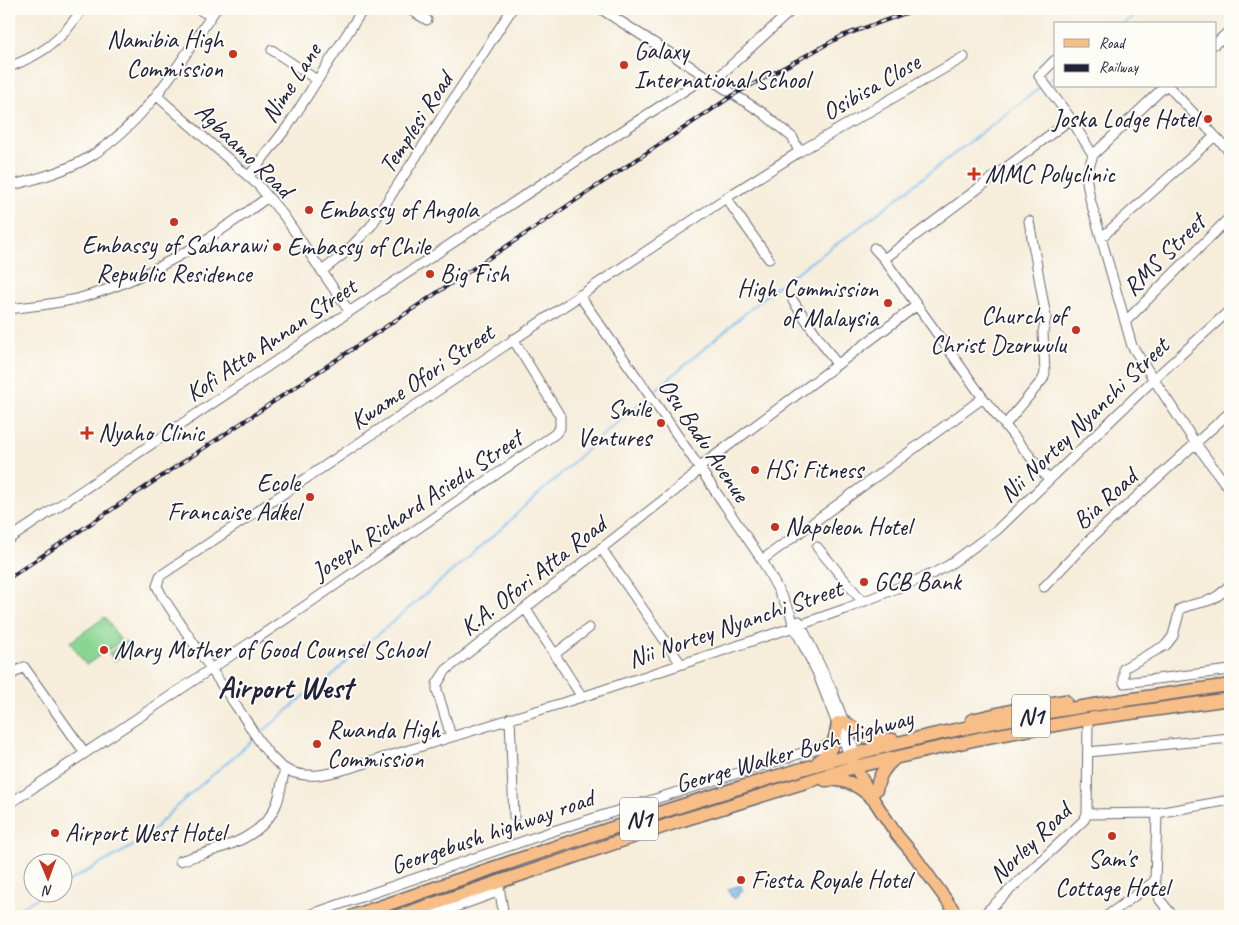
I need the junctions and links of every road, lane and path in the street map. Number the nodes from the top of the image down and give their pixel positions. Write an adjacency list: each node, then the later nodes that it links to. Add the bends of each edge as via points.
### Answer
1 (82, 9): 16 (street, via 54,44)
2 (198, 9): 8 (street)
3 (363, 9): 18 (street, Nime Lane)
4 (409, 9): 9 (street)
5 (512, 9): 38 (street, Templesi Road, via 371,226)
6 (601, 9): 17 (street)
7 (794, 9): 17 (street, Kofi Atta Annan Street)
8 (213, 13): 22 (street)
9 (427, 20)
10 (1230, 30): 11 (street)
11 (1218, 41): 12 (street)
12 (1230, 47)
13 (272, 50): 18 (street)
14 (964, 57): 25 (street, Osibisa Close)
15 (1054, 61): 19 (street, via 1039,76)
16 (9, 67)
17 (711, 78): 25 (street, via 784,128 793,138); 44 (street, Kofi Atta Annan Street)
18 (317, 80): 28 (street, Nime Lane, via 278,141)
19 (1048, 85): 23 (street)
20 (1164, 88): 27 (street)
21 (1168, 88): 24 (street)
22 (157, 96): 28 (street, Agbaamo Road); 29 (street, via 133,122 90,156)
23 (1071, 119): 27 (street); 37 (street)
24 (1215, 136): 26 (street); 34 (street)
25 (798, 152): 31 (street, Kwame Ofori Street)
26 (1230, 152)
27 (1093, 156): 34 (street, via 1086,176)
28 (249, 176): 30 (street, Agbaamo Road)
29 (9, 186)
30 (268, 197): 38 (street, Agbaamo Road); 42 (street, via 220,232 127,280 81,298)
31 (726, 198): 36 (street); 39 (street, Kwame Ofori Street)
32 (1230, 217): 45 (street, RMS Street)
33 (1029, 221): 51 (street, via 1046,317 1043,332 1045,373)
34 (1102, 237): 45 (street)
35 (874, 248): 37 (street)
36 (769, 259)
37 (884, 259): 41 (street)
38 (322, 271): 44 (street, Agbaamo Road)
39 (579, 295): 46 (street, Kwame Ofori Street); 53 (street, Osu Badu Avenue)
40 (793, 301): 47 (street)
41 (916, 306): 47 (street, K.A. Ofori Atta Road); 49 (street)
42 (9, 309)
43 (1230, 310): 48 (street, Nii Nortey Nyanchi Street)
44 (349, 311): 56 (street, Kofi Atta Annan Street)
45 (1125, 322): 48 (street, via 1132,346)
46 (514, 339): 68 (street, Joseph Richard Asiedu Street, via 560,416 560,428 555,434); 68 (street, Kwame Ofori Street, via 160,576 158,589)
47 (836, 363): 53 (street, K.A. Ofori Atta Road)
48 (1154, 379): 52 (street); 54 (street, Nii Nortey Nyanchi Street)
49 (983, 398): 51 (street); 59 (street)
50 (1230, 412): 52 (street, Bia Road)
51 (1004, 425): 54 (street)
52 (1196, 444): 55 (street); 61 (street, Bia Road, via 1087,542)
53 (700, 468): 58 (street, K.A. Ofori Atta Road); 59 (street, Osu Badu Avenue)
54 (1049, 480): 62 (street, Nii Nortey Nyanchi Street, via 997,530 949,565)
55 (1230, 490)
56 (9, 539)
57 (816, 547): 62 (street)
58 (601, 548): 63 (street, K.A. Ofori Atta Road); 67 (street)
59 (762, 560): 64 (street, Osu Badu Avenue)
60 (1230, 584): 69 (street, via 1208,602 1180,609 1166,645 1124,668 1124,683)
61 (1044, 587)
62 (864, 602): 64 (street, Nii Nortey Nyanchi Street)
63 (525, 608): 66 (street); 77 (street, K.A. Ofori Atta Road, via 446,670 439,680 438,697)
64 (798, 626): 67 (street, Nii Nortey Nyanchi Street); 76 (street, Osu Badu Avenue)
65 (589, 628): 66 (street)
66 (555, 654): 72 (street)
67 (682, 664): 72 (street, Nii Nortey Nyanchi Street)
68 (211, 669): 82 (street, Joseph Richard Asiedu Street); 86 (street, via 259,740)
69 (1230, 670)
70 (9, 676): 82 (street, via 24,667)
71 (1230, 685): 79 (highway, George Walker Bush Highway / N1, via 1122,700 1082,699 1023,708 977,718 940,734)
72 (582, 697): 74 (street, Nii Nortey Nyanchi Street)
73 (1230, 699): 75 (highway, George Walker Bush Highway / N1)
74 (510, 718): 77 (street, Nii Nortey Nyanchi Street); 93 (street)
75 (1088, 719): 81 (street); 83 (highway, George Walker Bush Highway / N1, via 982,738)
76 (841, 723): 79 (highway, via 866,738); 80 (highway); 84 (street, Osu Badu Avenue)
77 (451, 736): 86 (street, Nii Nortey Nyanchi Street, via 332,773 309,775)
78 (1230, 738): 81 (street)
79 (913, 740): 84 (highway, George Walker Bush Highway / N1)
80 (834, 743): 85 (highway, via 829,753); 97 (street, Georgebush highway road, via 552,832)
81 (1088, 752): 92 (street)
82 (85, 753): 90 (street, Joseph Richard Asiedu Street)
83 (894, 759): 84 (highway, George Walker Bush Highway / N1); 88 (highway, via 879,777)
84 (855, 761): 85 (highway, George Walker Bush Highway / N1); 87 (highway, George Walker Bush Highway / N1); 88 (main road)
85 (814, 766): 98 (highway, George Walker Bush Highway / N1, via 582,838)
86 (285, 769): 94 (street, via 276,803 256,831 242,840)
87 (808, 781): 88 (highway, via 846,781); 96 (highway, George Walker Bush Highway / N1, via 774,792 720,817 645,840 607,846)
88 (874, 795): 102 (main road, via 904,845 914,854)
89 (1230, 800): 91 (street, Norley Road)
90 (9, 804)
91 (1156, 812): 92 (street, Norley Road); 95 (street)
92 (1088, 814): 103 (street, Norley Road)
93 (514, 817)
94 (180, 861)
95 (1155, 881): 104 (street); 105 (street, via 1160,900)
96 (499, 887): 99 (highway, N1); 100 (street); 101 (street)
97 (306, 916)
98 (353, 916)
99 (398, 916)
100 (431, 916)
101 (504, 916)
102 (958, 916)
103 (982, 916)
104 (1107, 916)
105 (1173, 916)

